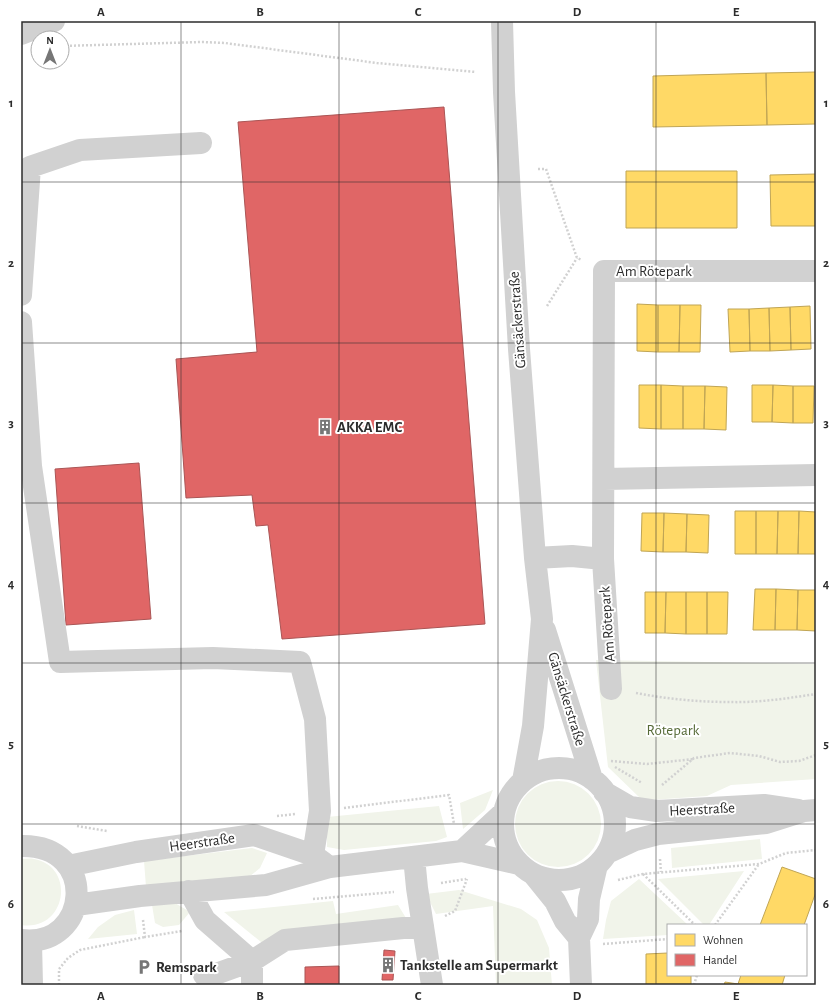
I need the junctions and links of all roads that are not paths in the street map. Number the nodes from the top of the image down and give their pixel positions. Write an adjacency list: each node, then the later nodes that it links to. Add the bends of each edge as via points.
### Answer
1 (54, 21): 3 (street)
2 (502, 21): 10 (street, Gänsäckerstraße, via 518,341)
3 (21, 34)
4 (201, 143): 6 (street, via 80,150 30,167)
5 (816, 271): 9 (street, Am Rötepark, via 604,271)
6 (21, 295)
7 (21, 322): 22 (street, via 31,466 60,662 213,658 300,662 315,719)
8 (816, 475): 9 (street)
9 (604, 479): 11 (street, Am Rötepark)
10 (535, 558): 11 (street); 12 (street, Gänsäckerstraße)
11 (603, 558): 13 (street, Am Rötepark)
12 (542, 619): 14 (street, Gänsäckerstraße, via 533,726); 15 (street, Gänsäckerstraße)
13 (611, 689)
14 (523, 780): 15 (street, via 540,771 554,768 576,771); 17 (street, via 511,795)
15 (598, 785): 16 (street, Heerstraße, via 630,807 657,811 764,805); 21 (street, via 612,808 615,825 613,840)
16 (810, 810): 21 (street, Heerstraße, via 766,823 658,834 635,840)
17 (504, 812): 19 (street); 24 (street, via 503,828 508,848)
18 (21, 846): 23 (street, via 47,849 59,856)
19 (462, 851): 20 (street, Heerstraße); 24 (street, Heerstraße)
20 (414, 857): 22 (street, Heerstraße); 27 (street)
21 (602, 859): 24 (street, via 585,874 570,879 552,880); 28 (street, via 589,899 588,919)
22 (321, 861): 23 (street, Heerstraße, via 254,835 136,852); 25 (street, Heerstraße, via 266,885)
23 (68, 866): 26 (street, via 75,878)
24 (526, 869): 28 (street, via 555,901 565,921)
25 (188, 891): 26 (street, Heerstraße); 31 (street, via 205,920)
26 (76, 905): 29 (street, via 70,919 59,931 46,939)
27 (424, 926): 31 (street, via 285,940); 33 (street)
28 (579, 938): 34 (street)
29 (26, 941): 32 (street)
30 (204, 975): 31 (street)
31 (249, 977)
32 (32, 985)
33 (432, 985)
34 (581, 985)

